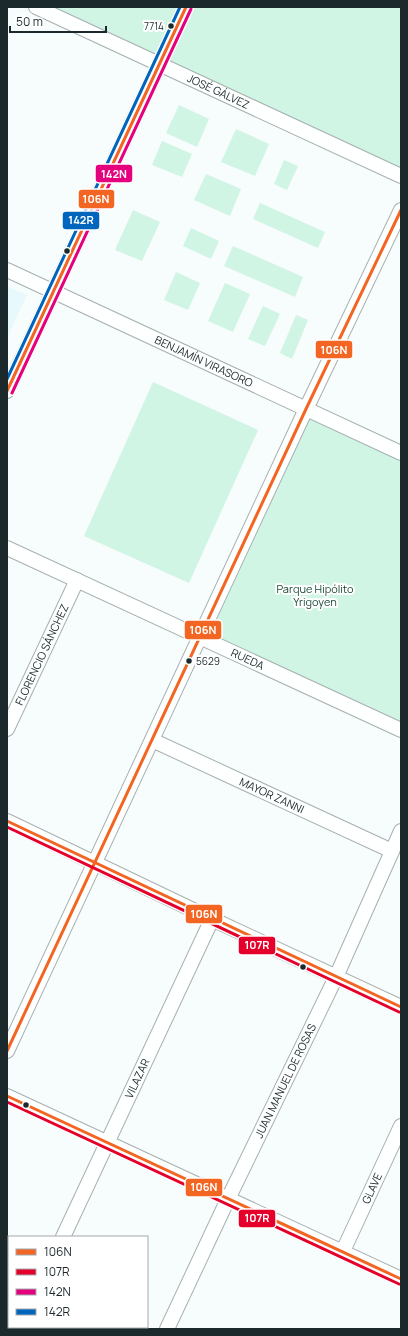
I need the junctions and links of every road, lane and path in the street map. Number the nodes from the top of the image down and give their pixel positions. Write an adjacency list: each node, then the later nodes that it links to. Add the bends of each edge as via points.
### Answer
1 (36, 7): 3 (street, JOSÉ GÁLVEZ)
2 (186, 7): 3 (street)
3 (159, 64): 4 (street, JOSÉ GÁLVEZ); 7 (street)
4 (401, 176)
5 (401, 210): 9 (street)
6 (7, 270): 7 (street, BENJAMÍN VIRASORO)
7 (53, 292): 8 (street); 9 (street, BENJAMÍN VIRASORO)
8 (7, 391)
9 (306, 409): 10 (street, BENJAMÍN VIRASORO); 13 (street)
10 (401, 453)
11 (7, 548): 12 (street, RUEDA)
12 (77, 580): 13 (street, RUEDA); 14 (street, FLORENCIO SÁNCHEZ)
13 (200, 638): 15 (street, RUEDA); 16 (street)
14 (7, 729)
15 (401, 730)
16 (152, 740): 19 (street, MAYOR ZANNI); 20 (street)
17 (7, 821): 20 (street)
18 (401, 831): 19 (street, JUAN MANUEL DE ROSAS)
19 (392, 851): 22 (street, JUAN MANUEL DE ROSAS)
20 (95, 864): 21 (street); 24 (street)
21 (212, 919): 22 (street); 27 (street, VILAZAR)
22 (336, 977): 23 (street); 28 (street, JUAN MANUEL DE ROSAS)
23 (401, 1007)
24 (7, 1051)
25 (7, 1096): 27 (street)
26 (401, 1126): 30 (street, GLAVE)
27 (108, 1142): 28 (street); 29 (street, VILAZAR)
28 (228, 1199): 30 (street); 32 (street, JUAN MANUEL DE ROSAS)
29 (63, 1236)
30 (343, 1251): 31 (street)
31 (401, 1279)
32 (167, 1329)

